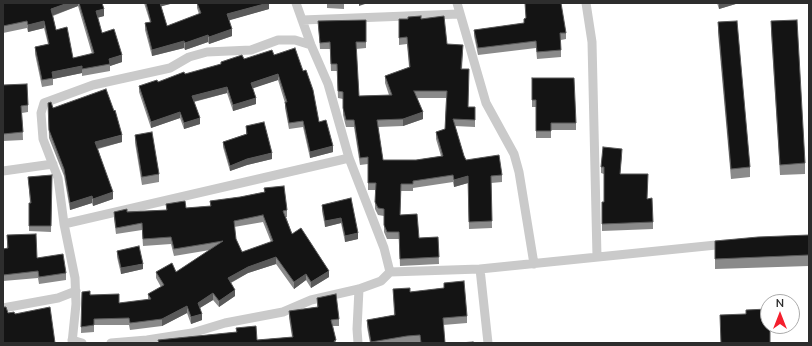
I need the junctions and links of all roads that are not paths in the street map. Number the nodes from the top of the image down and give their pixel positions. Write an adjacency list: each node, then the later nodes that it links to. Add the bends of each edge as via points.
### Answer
1 (296, 3): 5 (street)
2 (457, 3): 4 (street)
3 (586, 3): 12 (street, via 592,42)
4 (459, 14): 5 (street); 13 (street, via 486,103 514,154)
5 (302, 20): 6 (street)
6 (311, 45): 7 (street, via 328,84); 8 (street, via 295,40 278,40 251,50 207,52 189,57 170,68 93,85 46,102 41,109 43,138)
7 (349, 158): 10 (street); 15 (street, via 384,248)
8 (53, 164): 9 (street); 10 (street, via 58,178)
9 (3, 171)
10 (64, 224): 17 (street)
11 (738, 243): 12 (street)
12 (597, 257): 13 (street)
13 (534, 264): 14 (street)
14 (480, 269): 15 (street); 25 (street)
15 (390, 272): 16 (street, via 381,280)
16 (359, 289): 23 (street, via 311,300 284,312 225,323 192,333); 24 (street, via 356,330)
17 (76, 291): 18 (street); 19 (street)
18 (58, 298): 19 (street); 20 (street)
19 (76, 304): 21 (street)
20 (3, 308)
21 (72, 342): 22 (street)
22 (82, 343)
23 (111, 343)
24 (358, 343)
25 (488, 343)

